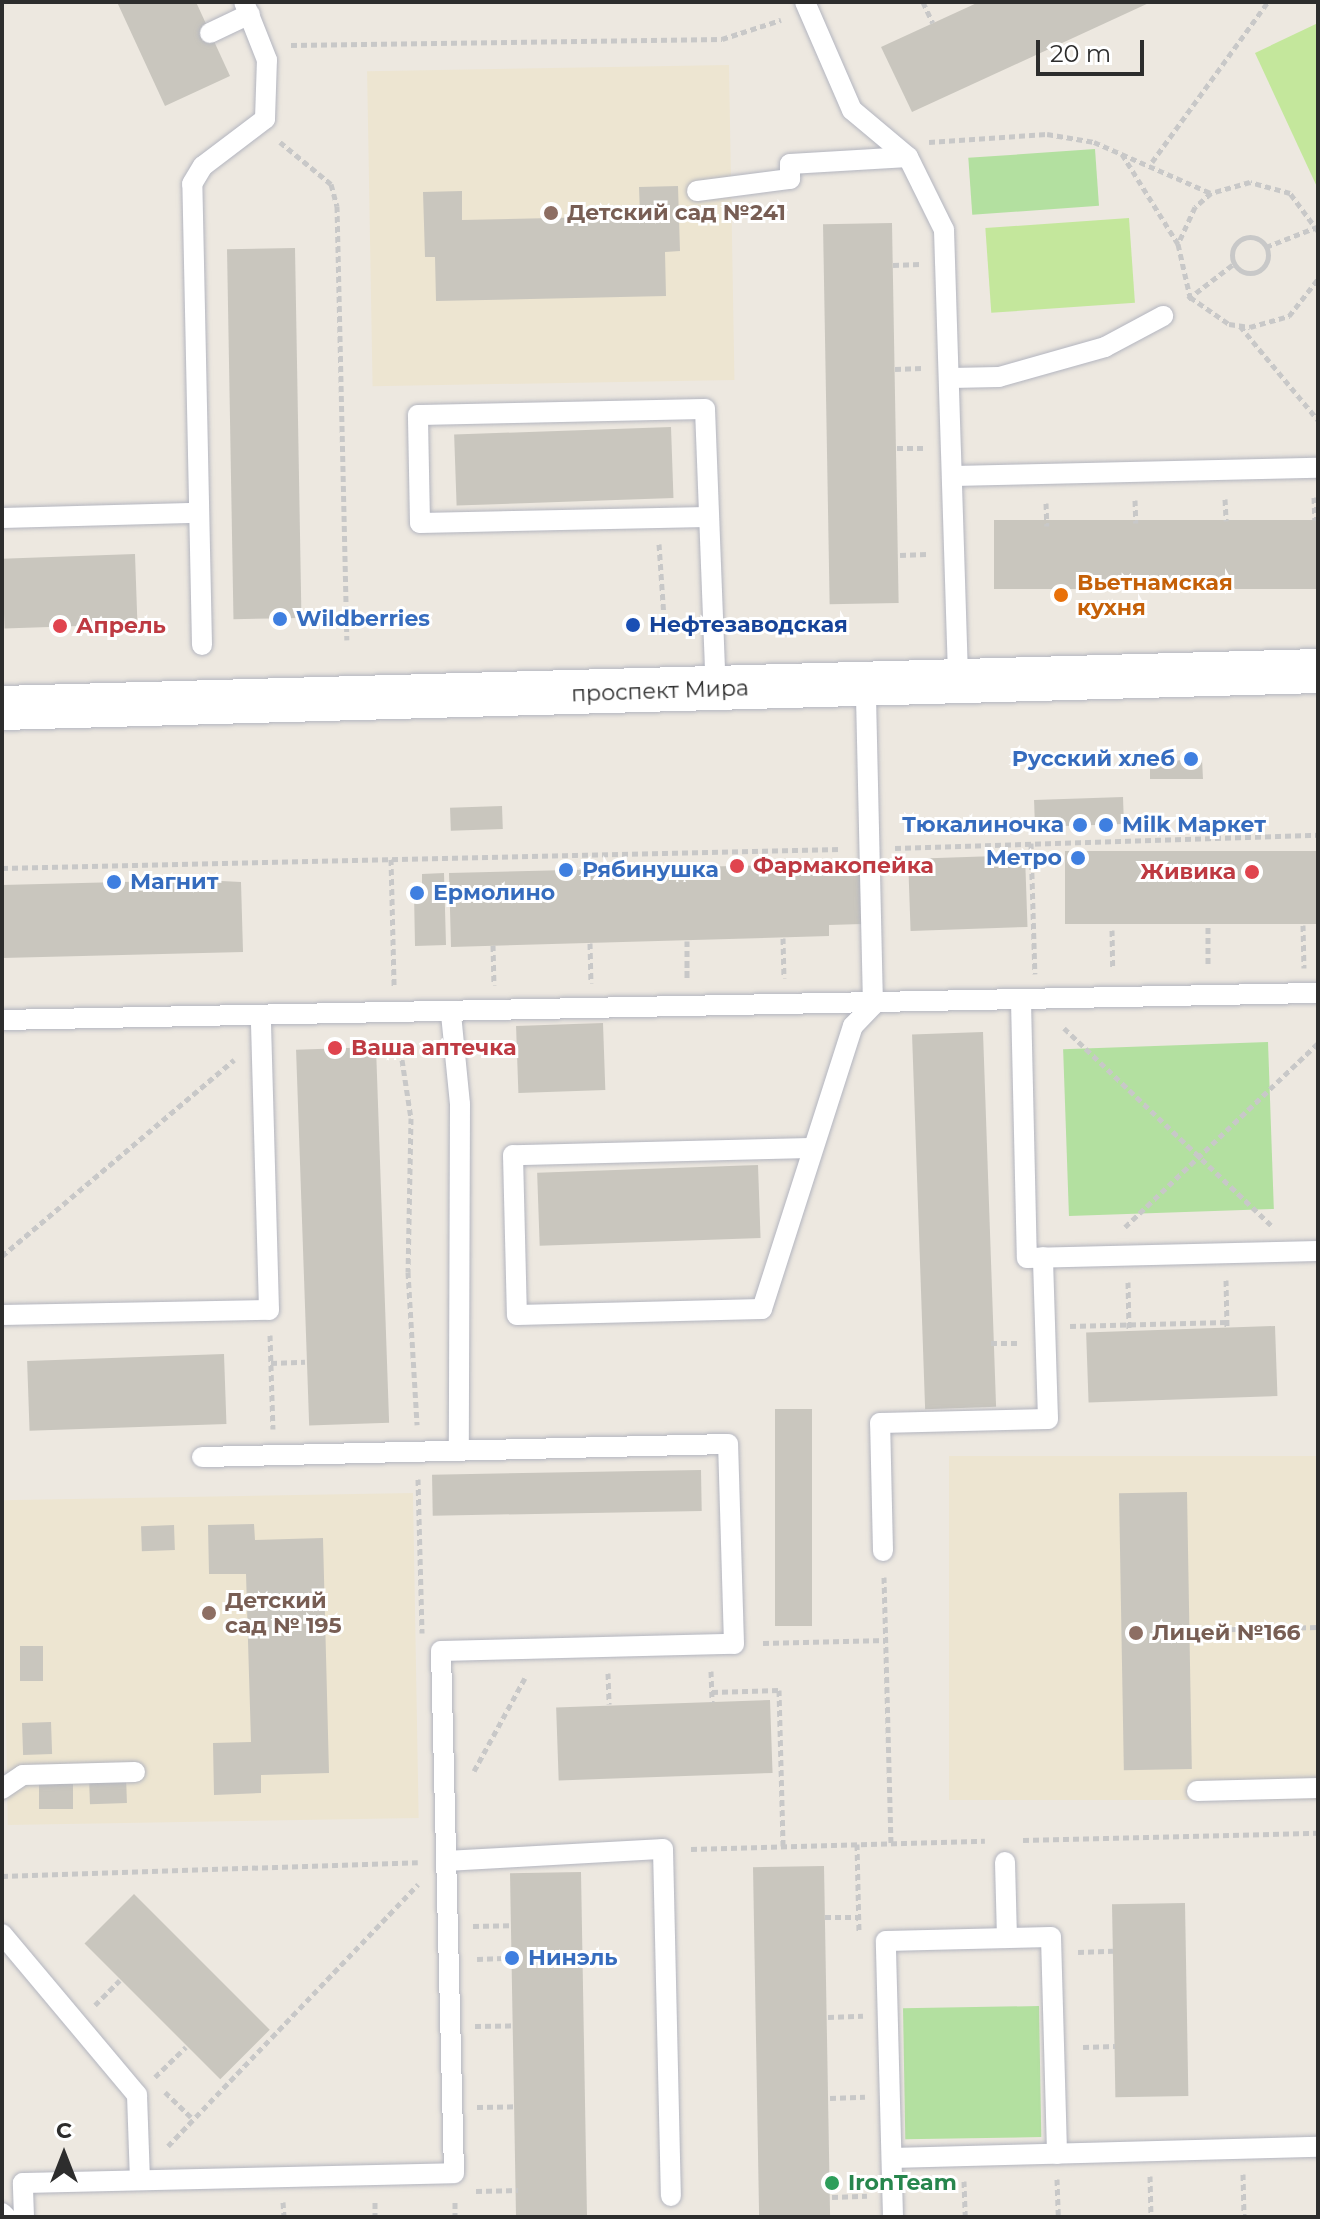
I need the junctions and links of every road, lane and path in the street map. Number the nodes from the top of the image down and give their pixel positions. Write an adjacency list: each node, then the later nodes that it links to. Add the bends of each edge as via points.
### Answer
1 (923, 2): 5 (path)
2 (1268, 2): 11 (path)
3 (814, 5): 7 (path, via 722,39); 9 (lane, via 852,110)
4 (247, 8): 6 (lane); 7 (lane)
5 (933, 23)
6 (210, 33)
7 (264, 45): 8 (lane)
8 (265, 119): 26 (lane, via 203,166 192,184); 33 (path, via 285,148 331,184 337,206)
9 (900, 153): 10 (path, via 1047,134); 12 (lane, via 790,164 790,179); 22 (lane, via 944,230)
10 (1121, 153): 11 (path); 15 (path)
11 (1152, 162): 13 (path)
12 (697, 191)
13 (1211, 193): 14 (path, via 1250,182 1271,185 1305,207); 15 (path, via 1184,224)
14 (1318, 228): 16 (path)
15 (1178, 244): 19 (path)
16 (1266, 247): 17 (path, via 1266,262 1255,272); 17 (path, via 1255,238 1241,239)
17 (1235, 263): 19 (path)
18 (1318, 279): 21 (path, via 1289,316)
19 (1190, 297): 20 (path); 21 (path, via 1210,315)
20 (1163, 316): 22 (lane, via 1105,347 999,377)
21 (1240, 326): 23 (path)
22 (951, 378): 25 (lane)
23 (1318, 420)
24 (1318, 468): 25 (lane)
25 (953, 476): 36 (lane)
26 (199, 513): 28 (lane); 34 (lane)
27 (707, 517): 29 (lane); 29 (lane, via 705,409 418,415 420,523); 38 (lane)
28 (2, 518)
29 (657, 518): 32 (path)
30 (928, 554): 31 (path)
31 (900, 555)
32 (665, 631)
33 (347, 640)
34 (202, 645)
35 (1318, 671): 36 (main road, проспект Мира)
36 (958, 683): 37 (main road, проспект Мира)
37 (866, 685): 38 (main road, проспект Мира); 42 (lane)
38 (716, 689): 39 (main road, проспект Мира)
39 (2, 708)
40 (1318, 835): 41 (path)
41 (1031, 843): 42 (path); 60 (path)
42 (870, 848): 43 (path); 61 (lane)
43 (391, 859): 44 (path); 62 (path)
44 (2, 868)
45 (1303, 925): 52 (path)
46 (1208, 927): 53 (path)
47 (1112, 930): 54 (path)
48 (783, 938): 55 (path)
49 (687, 941): 56 (path)
50 (590, 943): 57 (path)
51 (493, 945): 58 (path)
52 (1303, 949)
53 (1208, 952)
54 (1112, 954)
55 (784, 972)
56 (687, 974)
57 (591, 976)
58 (494, 979)
59 (1318, 993): 60 (lane)
60 (1028, 1000): 61 (lane); 69 (path); 74 (lane, via 1027,1258)
61 (873, 1005): 63 (lane); 68 (lane, via 853,1026)
62 (394, 1012): 63 (lane); 64 (lane); 82 (path, via 411,1118 408,1272)
63 (451, 1014): 84 (lane, via 460,1104)
64 (261, 1015): 65 (lane); 66 (lane)
65 (2, 1020)
66 (262, 1036): 73 (path); 76 (lane)
67 (1318, 1043): 69 (path)
68 (810, 1148): 68 (lane, via 762,1309 517,1315 513,1155)
69 (1200, 1158): 70 (path); 75 (path)
70 (1309, 1251): 71 (lane)
71 (1226, 1253): 72 (lane); 79 (path, via 1227,1325)
72 (1127, 1255): 75 (lane); 79 (path)
73 (2, 1256)
74 (1043, 1257): 75 (lane); 78 (lane)
75 (1091, 1257)
76 (269, 1310): 77 (lane); 81 (path)
77 (2, 1315)
78 (1045, 1326): 79 (path); 86 (lane, via 1048,1419 880,1423)
79 (1129, 1327)
80 (305, 1362): 81 (path)
81 (271, 1363): 83 (path)
82 (418, 1439)
83 (273, 1442)
84 (459, 1450): 85 (lane); 90 (lane, via 728,1444)
85 (202, 1457)
86 (883, 1551): 89 (path)
87 (1318, 1627): 88 (path)
88 (1190, 1630)
89 (886, 1640): 90 (path); 98 (path)
90 (734, 1644): 91 (lane)
91 (541, 1649): 97 (path); 97 (lane, via 441,1651)
92 (712, 1692): 99 (path, via 779,1690)
93 (135, 1772): 95 (lane, via 23,1775)
94 (1318, 1788): 96 (lane)
95 (2, 1789)
96 (1197, 1791)
97 (445, 1823): 100 (lane)
98 (891, 1844)
99 (783, 1846)
100 (447, 1861): 102 (path); 118 (path); 122 (lane, via 454,2173); 125 (lane, via 663,1849)
101 (1005, 1862): 106 (lane)
102 (2, 1876)
103 (825, 1917): 104 (path)
104 (859, 1917)
105 (2, 1934): 115 (lane)
106 (1007, 1938): 120 (lane, via 1051,1937); 121 (lane, via 886,1941)
107 (512, 1958): 108 (path)
108 (472, 1960)
109 (514, 2025): 110 (path)
110 (490, 2026)
111 (1115, 2046): 113 (path)
112 (186, 2047): 114 (path)
113 (1095, 2047)
114 (152, 2080): 115 (path); 118 (path)
115 (137, 2095): 122 (lane)
116 (493, 2106): 117 (path)
117 (516, 2106)
118 (191, 2117): 122 (path)
119 (1318, 2147): 120 (lane)
120 (1057, 2154): 121 (lane)
121 (892, 2158): 134 (lane)
122 (140, 2180): 133 (lane, via 23,2183)
123 (518, 2190): 124 (path)
124 (495, 2191)
125 (671, 2196)
126 (846, 2196): 128 (path)
127 (1244, 2196): 132 (path)
128 (832, 2197)
129 (1151, 2198): 137 (path)
130 (1058, 2200): 136 (path)
131 (965, 2203): 135 (path)
132 (1244, 2216)
133 (24, 2217)
134 (893, 2217)
135 (965, 2217)
136 (1058, 2217)
137 (1151, 2217)

